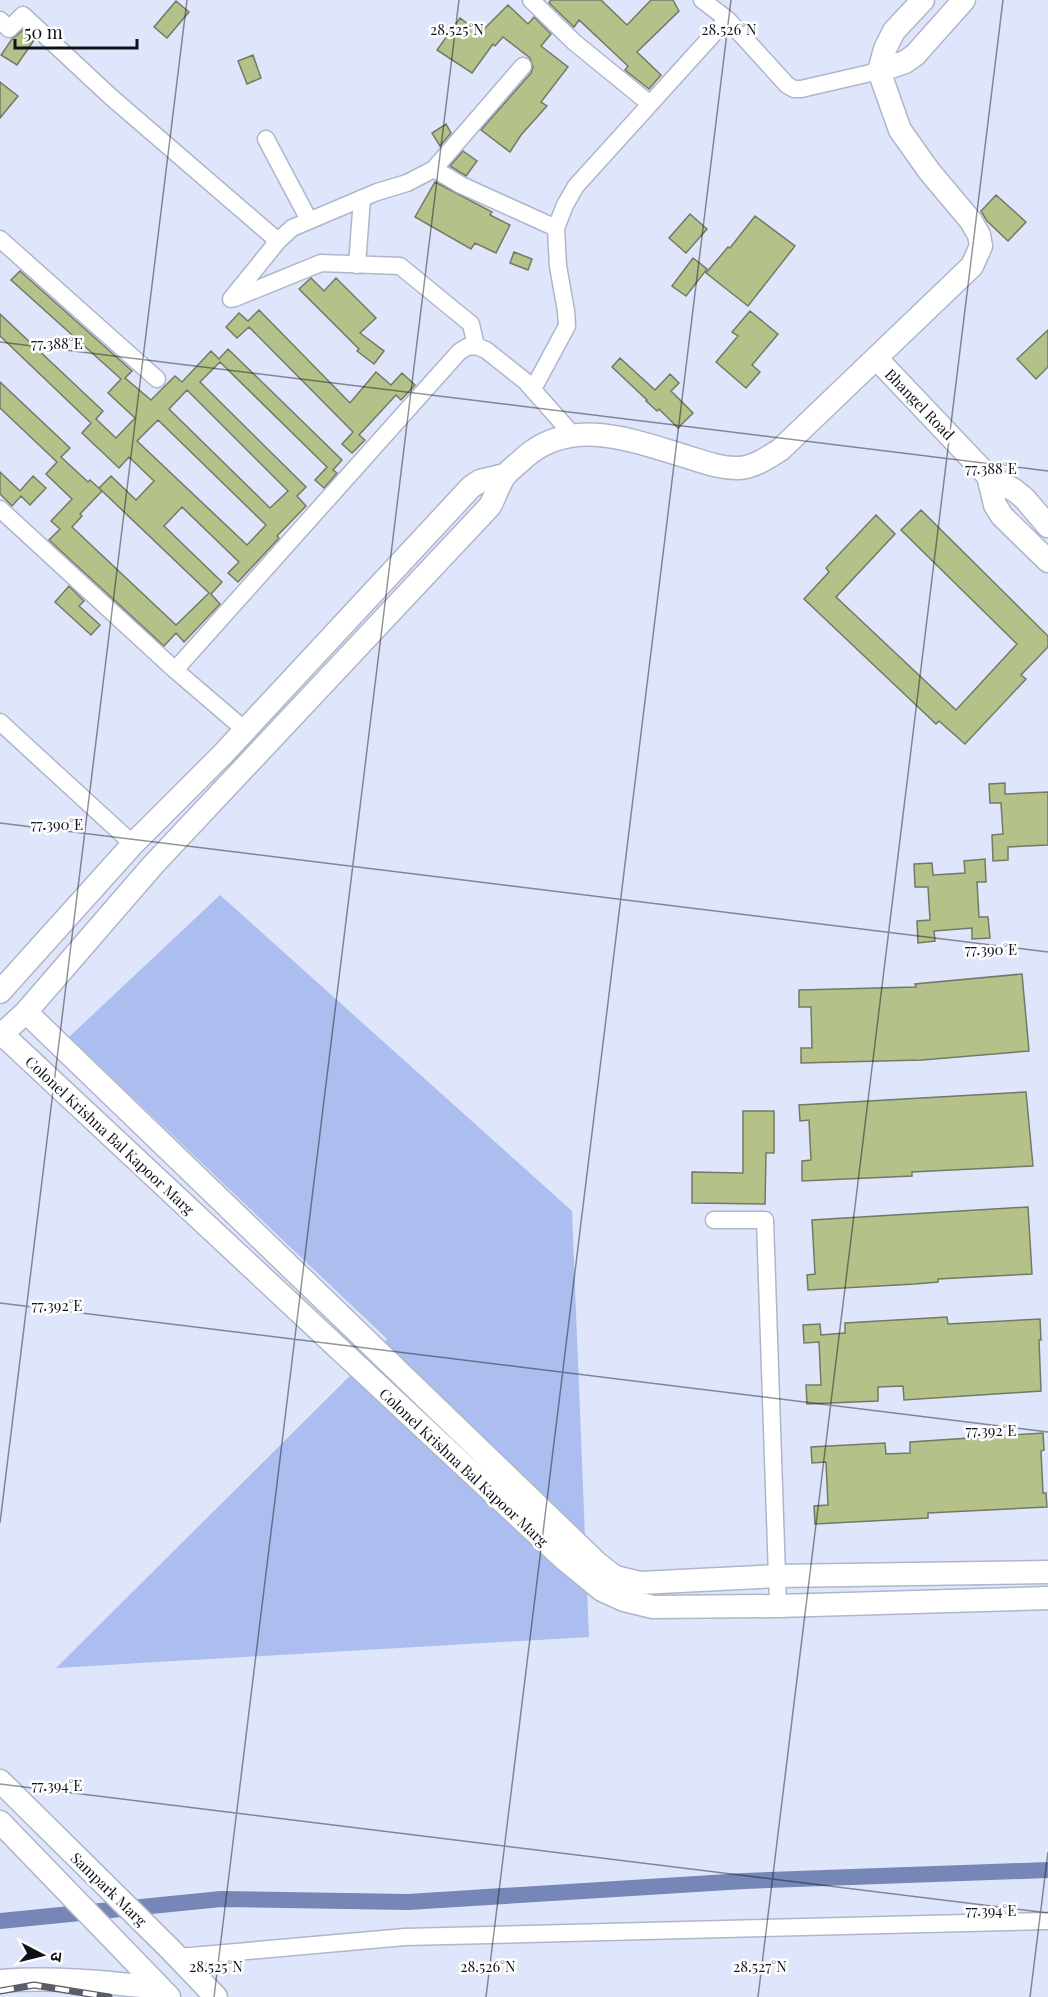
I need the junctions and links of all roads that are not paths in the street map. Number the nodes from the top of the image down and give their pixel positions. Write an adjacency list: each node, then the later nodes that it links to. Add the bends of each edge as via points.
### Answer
1 (531, 0): 9 (street, via 574,42)
2 (702, 0): 5 (street)
3 (923, 0): 8 (street, via 894,32)
4 (964, 0): 8 (street, via 915,55)
5 (727, 19): 8 (street, via 794,89); 9 (street)
6 (0, 20): 16 (street, via 9,29 23,15)
7 (523, 66): 11 (street)
8 (879, 71): 19 (street, via 900,130 971,221 981,246 972,266)
9 (650, 104): 14 (street, via 576,186)
10 (266, 139): 13 (street)
11 (434, 169): 12 (street); 14 (street)
12 (362, 198): 13 (street); 17 (street)
13 (309, 220): 16 (street)
14 (556, 228): 21 (street, via 567,326)
15 (0, 239): 20 (street)
16 (278, 241): 17 (street, via 231,299 321,263)
17 (357, 265): 18 (street, via 400,266 471,324)
18 (476, 346): 21 (street); 28 (street, via 459,352)
19 (877, 359): 22 (street, via 780,450 756,464 738,468 719,466 633,440); 24 (street, Bhangel Road)
20 (157, 379)
21 (533, 389): 22 (street)
22 (573, 435): 23 (street, via 532,451)
23 (505, 475): 30 (street, via 471,486); 32 (street, via 489,506)
24 (988, 476): 26 (street, Bhangel Road, via 1024,498); 27 (street, Bhangel Road, via 1002,516)
25 (0, 509): 28 (street)
26 (1048, 526)
27 (1045, 553)
28 (175, 670): 30 (street)
29 (0, 722): 33 (street)
30 (245, 730): 31 (street)
31 (223, 754): 32 (street); 33 (street)
32 (240, 774): 35 (street)
33 (133, 844): 34 (street)
34 (103, 877): 35 (street); 36 (street)
35 (127, 895): 37 (street)
36 (0, 992)
37 (26, 1012): 38 (street); 41 (street, via 597,1563 615,1576 640,1583)
38 (1, 1035): 43 (street, Colonel Krishna Bal Kapoor Marg, via 562,1558 602,1590 653,1607)
39 (714, 1220): 41 (street, via 765,1220)
40 (1048, 1572): 41 (street)
41 (777, 1576): 43 (street)
42 (1048, 1598): 43 (street, Colonel Krishna Bal Kapoor Marg)
43 (778, 1606)
44 (0, 1781): 47 (street, Sampark Marg)
45 (3, 1826): 49 (street, Sampark Marg)
46 (1048, 1921): 47 (street, via 405,1937)
47 (174, 1953): 50 (street, Sampark Marg)
48 (0, 1981): 49 (street, via 99,1981)
49 (164, 1992)
50 (216, 1997)

